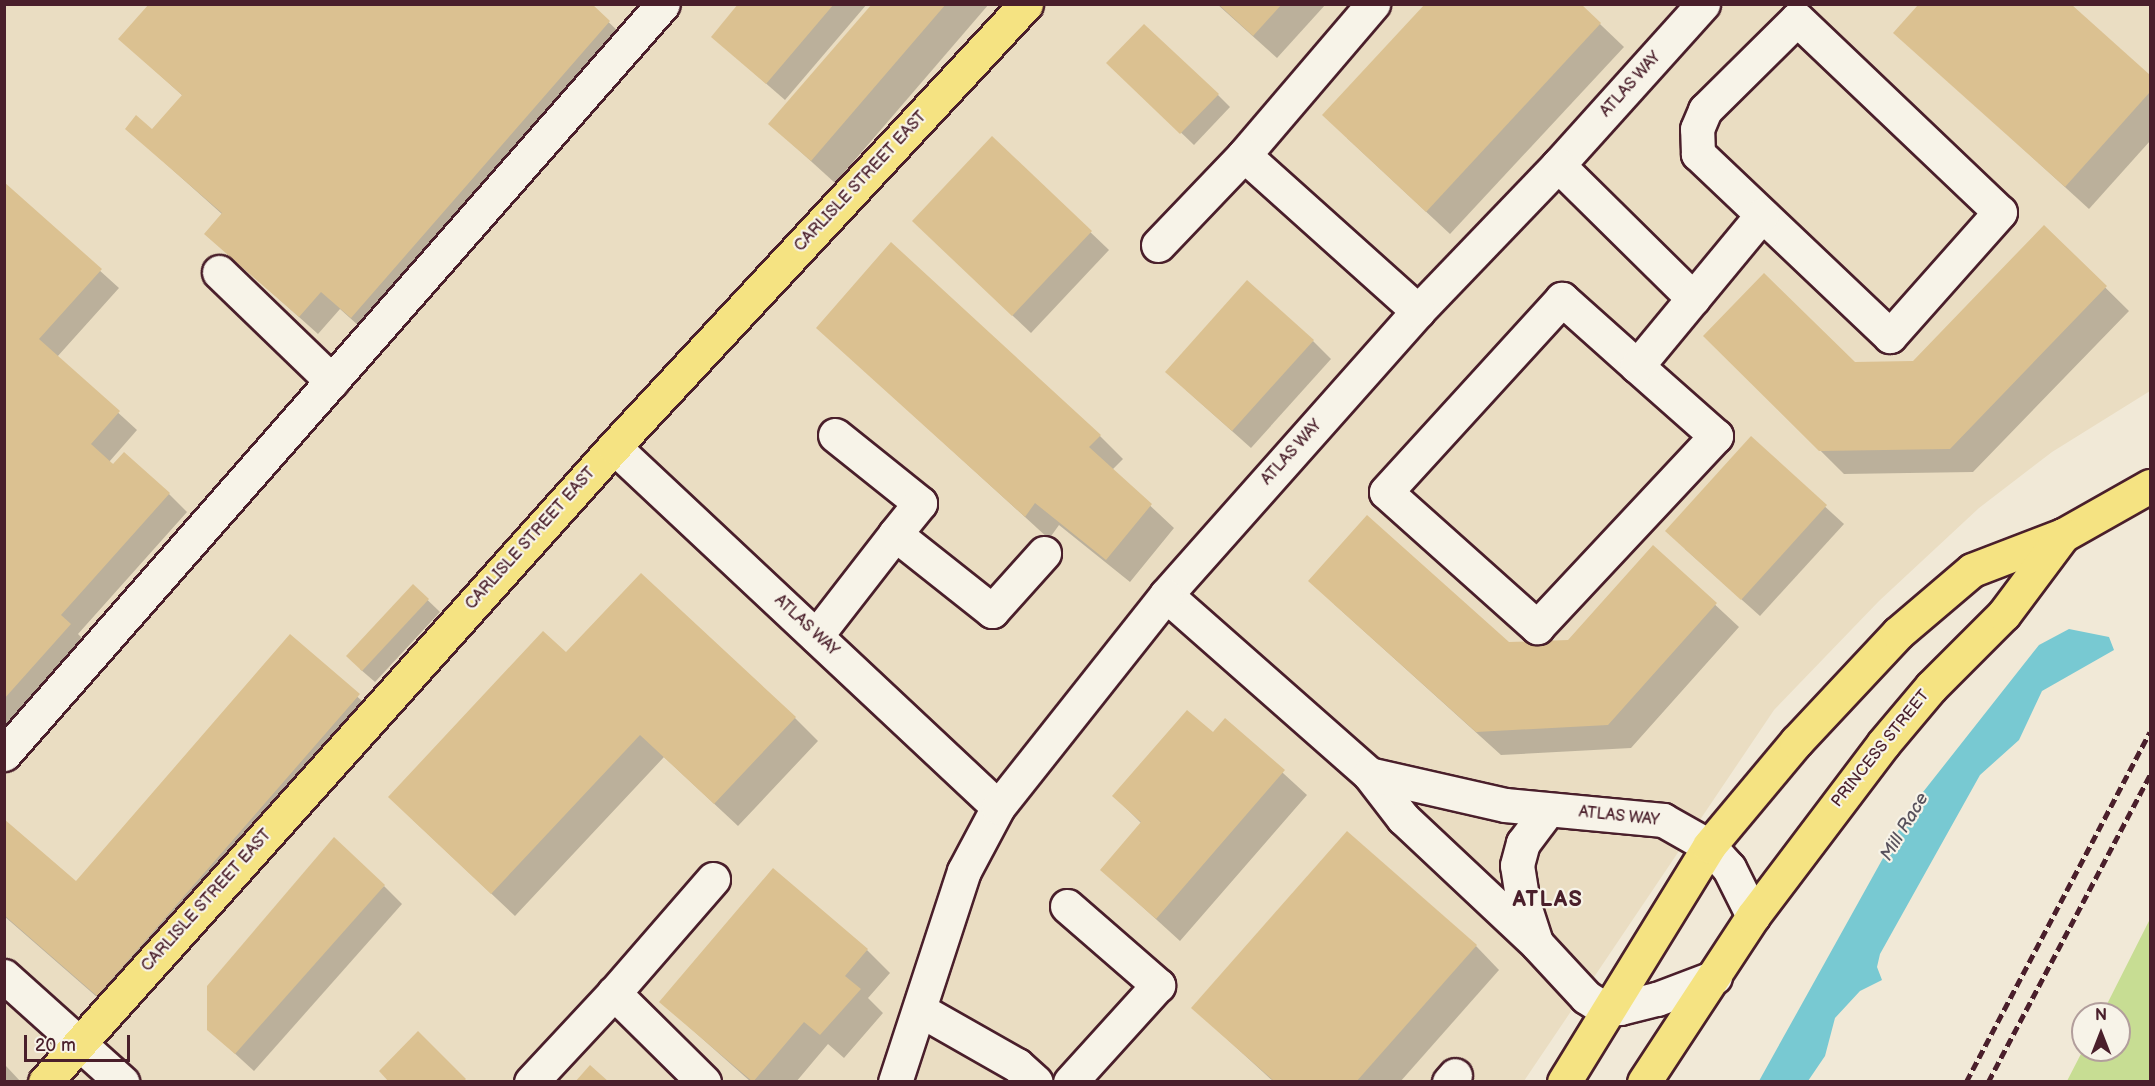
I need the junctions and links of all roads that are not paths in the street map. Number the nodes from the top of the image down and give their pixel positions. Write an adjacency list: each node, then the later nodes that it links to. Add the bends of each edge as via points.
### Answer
1 (663, 4): 13 (street)
2 (1026, 4): 15 (main road, CARLISLE STREET EAST)
3 (1373, 4): 5 (street)
4 (1703, 4): 6 (street, ATLAS WAY)
5 (1244, 155): 8 (street); 11 (street)
6 (1558, 165): 10 (street); 11 (street, ATLAS WAY)
7 (1762, 215): 7 (street, via 1698,154 1697,129 1705,110 1797,20 2000,212 1890,336); 10 (street)
8 (1158, 245)
9 (219, 272): 13 (street)
10 (1693, 298): 12 (street)
11 (1418, 311): 20 (street, ATLAS WAY)
12 (1636, 366): 12 (street, via 1716,436 1537,627 1386,492 1563,299)
13 (332, 381): 22 (street)
14 (835, 435): 17 (street, via 920,503)
15 (614, 447): 21 (street, ATLAS WAY); 36 (main road, CARLISLE STREET EAST)
16 (2151, 486): 18 (main road)
17 (895, 534): 19 (street, via 993,611); 21 (street)
18 (2063, 535): 26 (main road, via 1972,570 1898,633 1811,726); 29 (main road, PRINCESS STREET, via 2004,614 1931,687 1883,744)
19 (1044, 553)
20 (1166, 595): 23 (street, ATLAS WAY); 24 (street, ATLAS WAY)
21 (816, 636): 24 (street, ATLAS WAY)
22 (4, 754)
23 (1369, 774): 25 (street, ATLAS WAY, via 1442,793); 30 (street, ATLAS WAY, via 1403,818)
24 (998, 807): 35 (street, ATLAS WAY, via 964,871)
25 (1547, 811): 26 (street, ATLAS WAY, via 1663,820); 30 (street, ATLAS WAY, via 1523,843 1517,865 1523,903)
26 (1709, 846): 29 (street, ATLAS WAY, via 1729,868); 34 (main road)
27 (713, 879): 33 (street)
28 (1067, 906): 43 (street, via 1158,985)
29 (1753, 916): 32 (main road, PRINCESS STREET)
30 (1537, 944): 34 (street, ATLAS WAY, via 1569,983)
31 (4, 976): 36 (street)
32 (1715, 977): 34 (street, via 1645,1003); 45 (main road, PRINCESS STREET)
33 (614, 993): 39 (street); 40 (street)
34 (1605, 1009): 44 (main road)
35 (920, 1010): 41 (street, ATLAS WAY); 42 (street, via 1017,1065)
36 (78, 1045): 37 (main road, CARLISLE STREET EAST); 38 (street)
37 (45, 1082)
38 (122, 1082)
39 (531, 1082)
40 (704, 1082)
41 (896, 1082)
42 (1036, 1082)
43 (1071, 1082)
44 (1564, 1082)
45 (1644, 1082)

